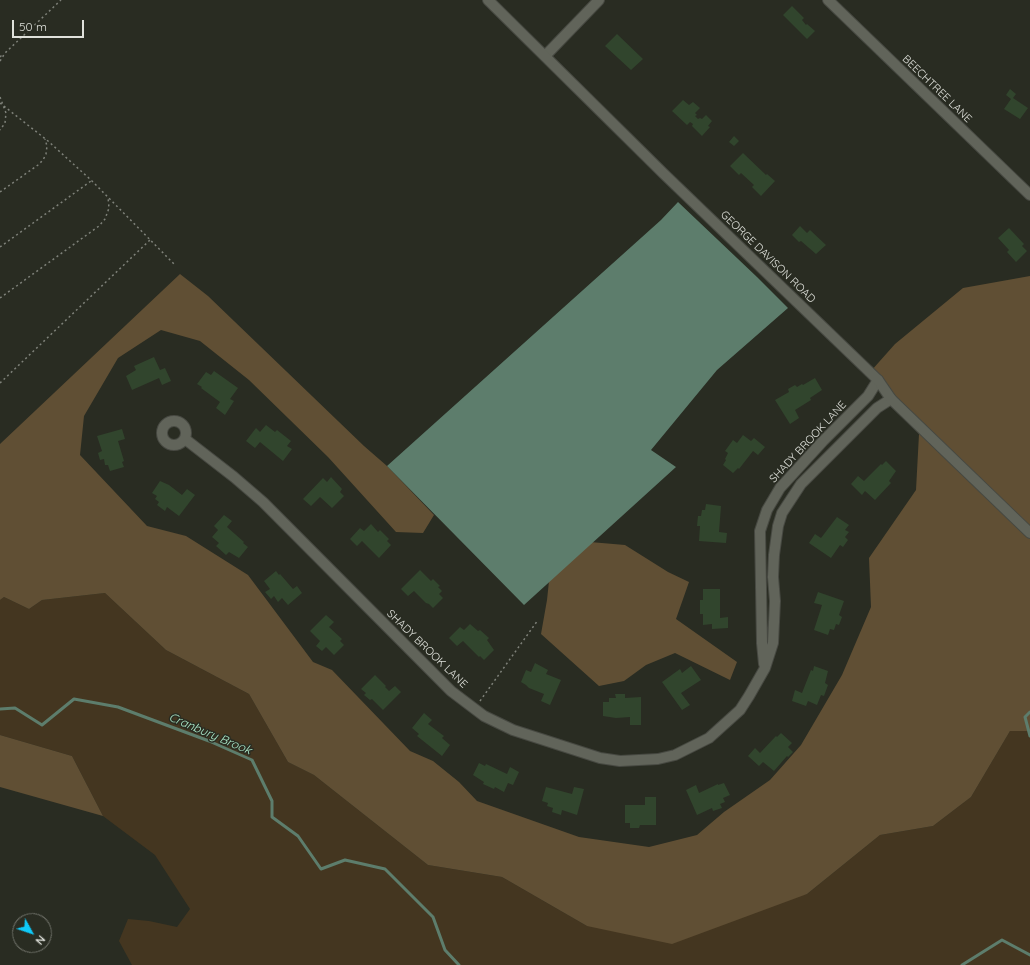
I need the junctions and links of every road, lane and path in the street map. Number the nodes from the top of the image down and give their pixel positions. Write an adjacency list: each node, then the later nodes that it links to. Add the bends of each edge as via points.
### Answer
1 (61, 0): 5 (path)
2 (488, 0): 6 (street, GEORGE DAVISON ROAD)
3 (599, 0): 6 (street)
4 (828, 0): 16 (street, BEECHTREE LANE)
5 (5, 53): 7 (path); 8 (path)
6 (545, 56): 22 (street, GEORGE DAVISON ROAD)
7 (0, 57)
8 (0, 61)
9 (0, 97): 11 (path)
10 (0, 103): 11 (path)
11 (4, 106): 12 (path, via 6,123); 13 (path)
12 (0, 130)
13 (45, 139): 14 (path); 15 (path, via 47,146 43,160)
14 (92, 181): 17 (path); 19 (path)
15 (0, 192)
16 (1030, 195)
17 (108, 197): 18 (path); 21 (path, via 109,208 99,226)
18 (150, 240): 20 (path); 23 (path)
19 (0, 247)
20 (175, 265)
21 (0, 298)
22 (878, 380): 24 (street, GEORGE DAVISON ROAD); 26 (street, SHADY BROOK LANE, via 868,396)
23 (0, 383)
24 (891, 399): 27 (street, SHADY BROOK LANE, via 877,408); 28 (street, GEORGE DAVISON ROAD)
25 (185, 439): 32 (street, SHADY BROOK LANE, via 263,502 451,691 484,716 513,730 600,758 620,761 658,759 675,755 709,738 740,710)
26 (806, 460): 27 (street); 29 (street, SHADY BROOK LANE, via 780,488 767,510 760,532)
27 (816, 469): 30 (street, SHADY BROOK LANE, via 801,484 782,513 774,548)
28 (1030, 533)
29 (760, 570): 30 (street); 32 (street, SHADY BROOK LANE)
30 (773, 570): 32 (street, SHADY BROOK LANE, via 774,643)
31 (538, 620): 33 (path)
32 (765, 668)
33 (478, 702)

